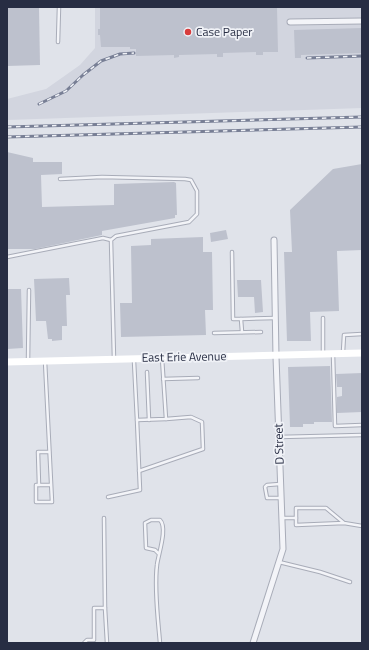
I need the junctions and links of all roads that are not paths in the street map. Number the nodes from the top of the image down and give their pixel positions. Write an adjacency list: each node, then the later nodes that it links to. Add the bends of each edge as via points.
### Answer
1 (59, 7): 4 (lane)
2 (362, 21): 3 (street)
3 (290, 22)
4 (58, 42)
5 (60, 179): 6 (lane, via 168,177 191,180 197,191 197,214 193,220 116,236)
6 (111, 240): 9 (lane, via 102,238); 24 (lane)
7 (274, 240): 11 (street, D Street)
8 (232, 252): 13 (lane, via 233,319)
9 (7, 257)
10 (29, 290): 26 (lane)
11 (275, 318): 13 (lane); 22 (street, D Street)
12 (323, 318): 20 (lane)
13 (241, 319): 14 (lane)
14 (242, 332): 15 (lane); 16 (lane)
15 (261, 332)
16 (214, 333)
17 (362, 334): 18 (lane, via 344,335)
18 (343, 353): 19 (main road, East Erie Avenue); 21 (main road, East Erie Avenue)
19 (362, 353)
20 (323, 354): 21 (main road, East Erie Avenue); 22 (main road, East Erie Avenue)
21 (333, 354): 35 (lane, via 335,426)
22 (276, 355): 23 (main road, East Erie Avenue); 37 (street, D Street)
23 (162, 358): 25 (main road, East Erie Avenue); 31 (lane)
24 (114, 359): 25 (main road, East Erie Avenue); 27 (main road, East Erie Avenue)
25 (134, 359): 33 (lane)
26 (28, 361): 27 (main road, East Erie Avenue); 28 (main road, East Erie Avenue)
27 (45, 361): 38 (lane)
28 (7, 362)
29 (147, 372): 34 (lane)
30 (198, 378): 31 (lane)
31 (163, 379): 32 (lane)
32 (166, 419): 34 (lane); 39 (lane, via 191,417 202,422 203,449)
33 (137, 420): 34 (lane); 39 (lane)
34 (149, 420)
35 (362, 426)
36 (362, 435): 37 (lane)
37 (279, 437): 40 (street, D Street)
38 (50, 452): 41 (lane, via 38,452); 42 (lane)
39 (139, 471): 43 (lane, via 140,490)
40 (280, 484): 44 (street, D Street); 44 (lane, via 265,487 267,498)
41 (39, 485): 42 (lane); 42 (lane, via 36,485 36,502 52,502)
42 (51, 485)
43 (108, 497)
44 (281, 498): 46 (street, D Street)
45 (104, 518): 53 (lane)
46 (282, 518): 47 (lane); 51 (street, D Street, via 282,549)
47 (296, 518): 48 (lane, via 296,525); 48 (lane, via 296,508 326,508)
48 (344, 524): 49 (lane)
49 (362, 526)
50 (159, 554): 50 (lane, via 162,548 163,524 160,520 151,520 145,523 146,548 156,550); 56 (lane, via 156,566)
51 (278, 562): 52 (lane); 57 (street, D Street)
52 (350, 582)
53 (105, 608): 54 (lane, via 94,608 94,640 87,640); 55 (lane)
54 (84, 643)
55 (107, 643)
56 (160, 643)
57 (253, 643)

